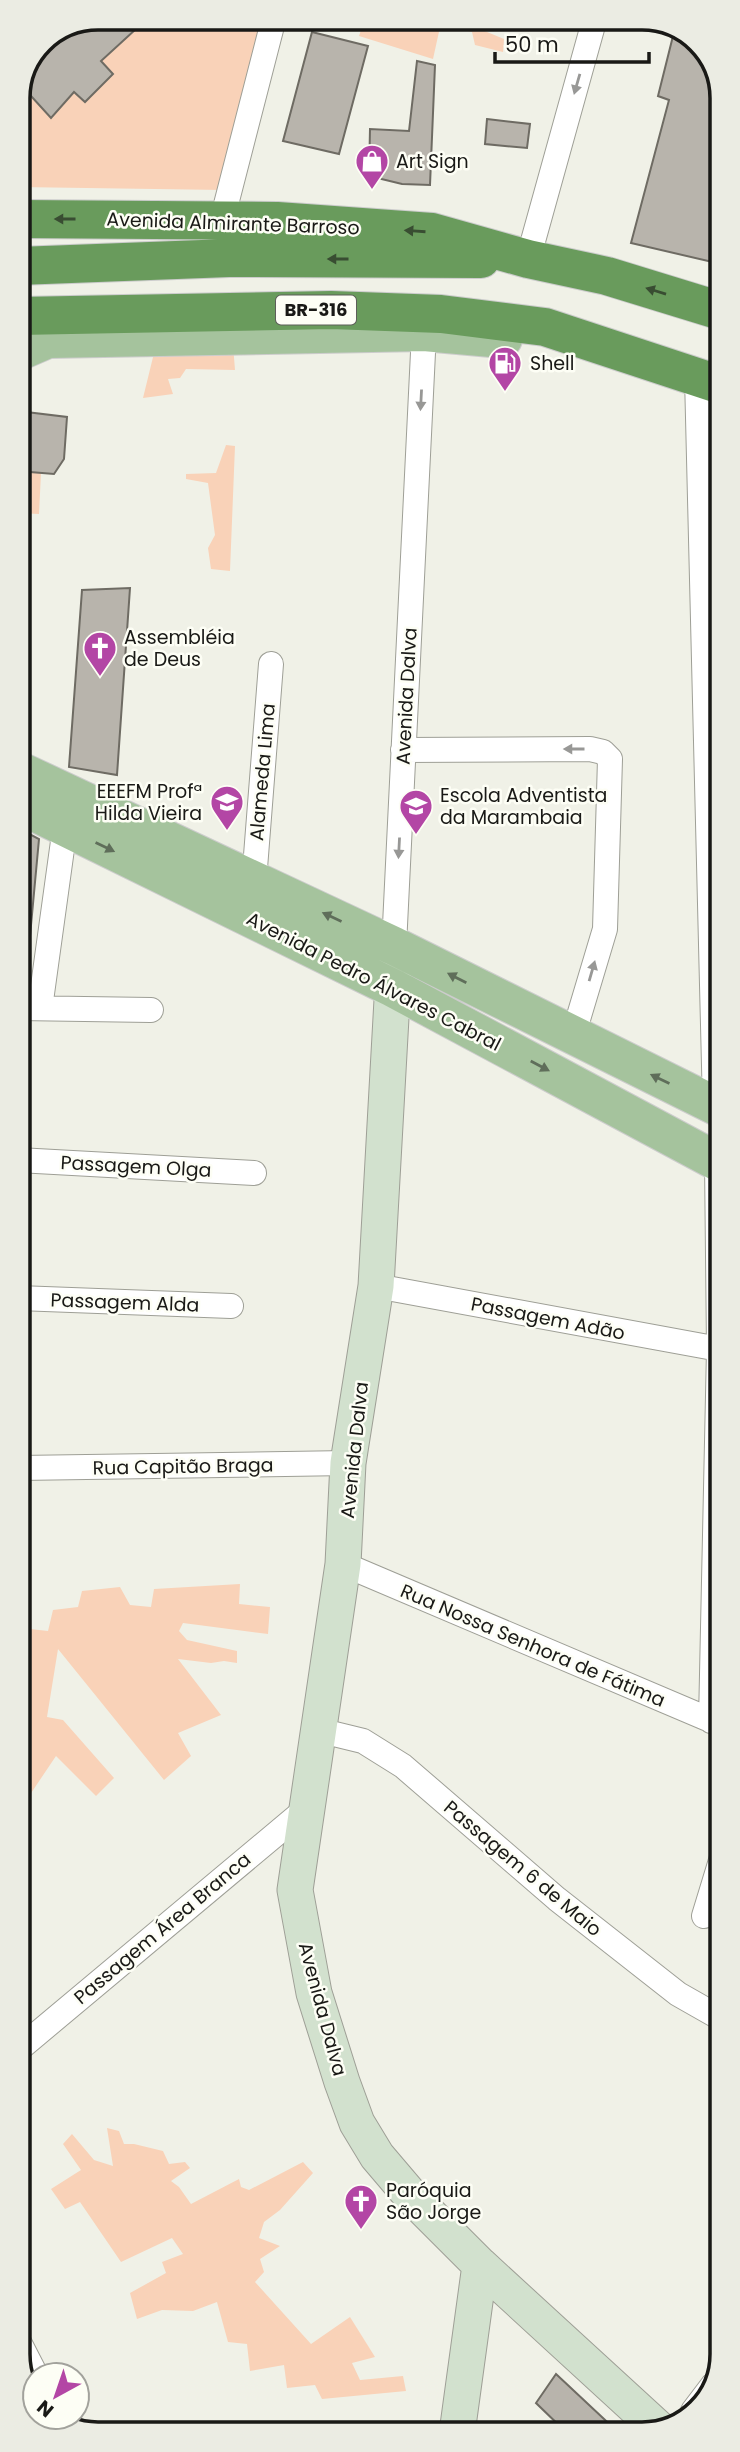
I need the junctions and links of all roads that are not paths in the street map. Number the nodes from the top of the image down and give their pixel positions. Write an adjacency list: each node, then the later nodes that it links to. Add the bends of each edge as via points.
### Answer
1 (271, 30): 4 (street)
2 (593, 30): 5 (street, one-way to 5)
3 (30, 219): 4 (highway, Avenida Almirante Barroso, one-way to 3)
4 (222, 220): 5 (highway, Avenida Almirante Barroso, one-way to 4, via 432,232)
5 (528, 259): 6 (highway, Avenida Almirante Barroso, one-way to 6, via 229,258); 7 (highway, Avenida Almirante Barroso, one-way to 5, via 607,276)
6 (30, 266)
7 (710, 309)
8 (30, 316): 11 (highway, BR-316, via 331,310 441,314 545,327)
9 (424, 332): 10 (main road); 11 (main road); 15 (street, Avenida Dalva, one-way to 15)
10 (30, 344)
11 (610, 349): 12 (highway, BR-316)
12 (709, 381): 13 (street)
13 (710, 462)
14 (271, 664): 21 (street, Alameda Lima)
15 (403, 750): 22 (street, Avenida Dalva, one-way to 22); 27 (street, one-way to 15, via 605,929 610,760 603,752 590,749)
16 (30, 760): 19 (main road, via 106,798)
17 (30, 799): 19 (main road, Avenida Pedro Álvares Cabral)
18 (30, 803): 20 (main road, Avenida Pedro Álvares Cabral)
19 (139, 825): 21 (main road, Avenida Pedro Álvares Cabral)
20 (65, 827): 23 (main road, Avenida Pedro Álvares Cabral, one-way to 23); 24 (street)
21 (254, 881): 22 (main road, Avenida Pedro Álvares Cabral, one-way to 21)
22 (394, 946): 23 (street, Avenida Dalva); 27 (main road, Avenida Pedro Álvares Cabral, one-way to 22)
23 (393, 988): 29 (main road, Avenida Pedro Álvares Cabral, one-way to 29); 32 (street, Avenida Dalva)
24 (30, 1003)
25 (30, 1008): 26 (street)
26 (151, 1010)
27 (573, 1036): 28 (main road, Avenida Pedro Álvares Cabral, one-way to 27)
28 (710, 1104)
29 (710, 1158)
30 (30, 1161): 31 (street, Passagem Olga)
31 (254, 1172)
32 (376, 1286): 35 (street, Passagem Adão); 36 (street, Avenida Dalva)
33 (30, 1298): 34 (street, Passagem Alda)
34 (231, 1306)
35 (710, 1347)
36 (348, 1463): 37 (street, Rua Capitão Braga); 38 (street, Avenida Dalva)
37 (30, 1468)
38 (343, 1564): 39 (street, Rua Nossa Senhora de Fátima); 40 (street, Avenida Dalva)
39 (710, 1720)
40 (318, 1730): 41 (street, Avenida Dalva); 44 (street, Passagem 6 de Maio, via 363,1741 403,1766 567,1907 678,1994)
41 (307, 1808): 45 (street, Passagem Área Branca); 46 (street, Avenida Dalva, via 295,1891 314,1993 357,2123 377,2156 411,2196)
42 (710, 1896): 43 (street)
43 (704, 1916)
44 (710, 2012)
45 (30, 2040)
46 (480, 2265): 47 (street); 48 (street, Avenida Dalva)
47 (459, 2422)
48 (651, 2422)

